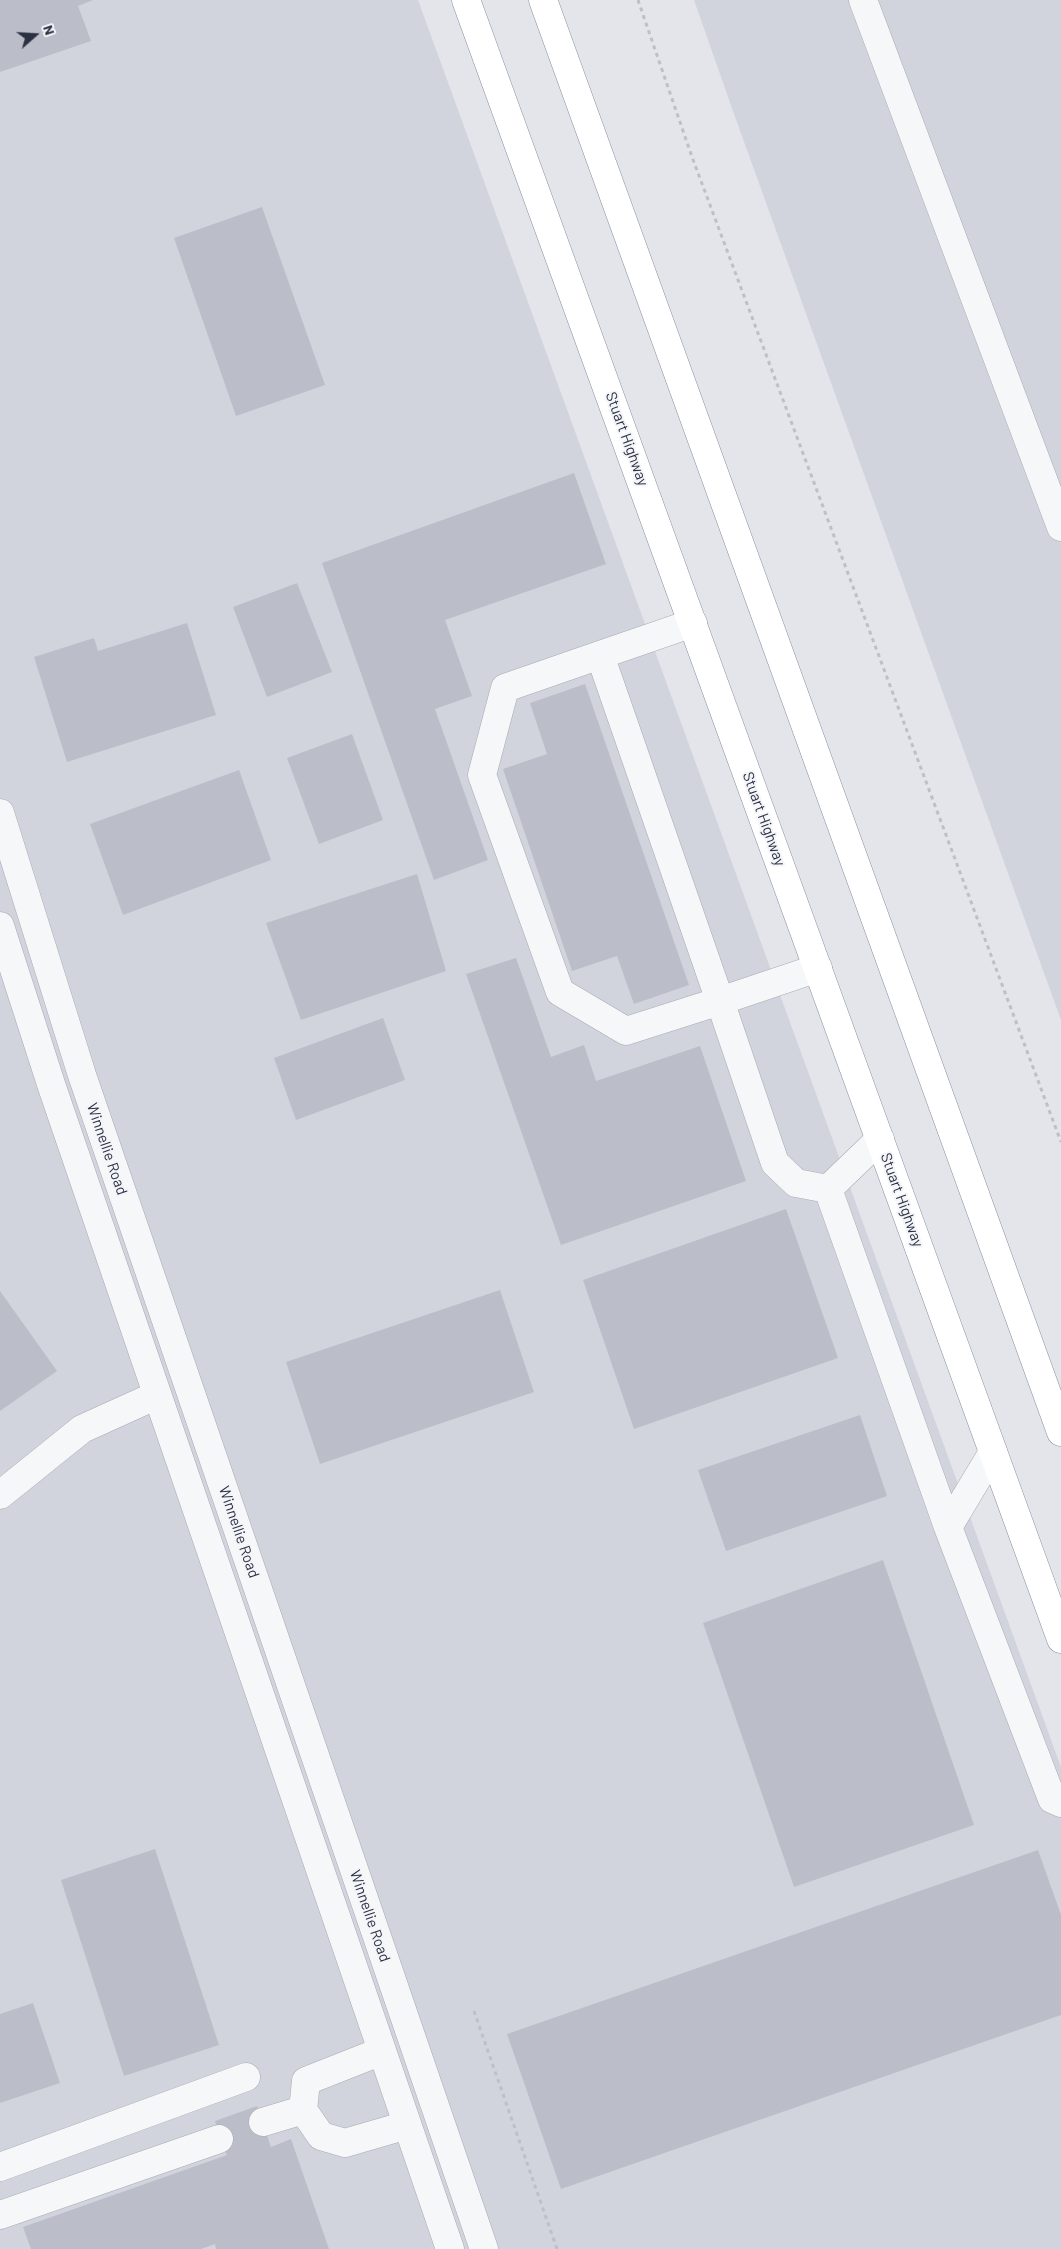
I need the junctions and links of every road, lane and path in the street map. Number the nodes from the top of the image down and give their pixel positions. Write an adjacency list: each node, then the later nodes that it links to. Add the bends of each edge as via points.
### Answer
1 (466, 0): 6 (highway, Stuart Highway)
2 (543, 0): 16 (highway)
3 (638, 0): 13 (path, via 696,167)
4 (863, 0): 5 (street)
5 (1061, 527)
6 (693, 623): 7 (street); 10 (highway, Stuart Highway)
7 (600, 655): 11 (street); 11 (street, via 505,688 482,775 560,992 626,1031)
8 (0, 814): 32 (street, Winnellie Road, via 82,1075)
9 (0, 926): 15 (street)
10 (818, 968): 11 (street); 12 (highway, Stuart Highway)
11 (720, 1001): 14 (street, via 775,1163 796,1182)
12 (880, 1139): 14 (street); 17 (highway, Stuart Highway)
13 (1061, 1142)
14 (828, 1189): 19 (street)
15 (157, 1395): 18 (street, via 82,1429); 23 (street)
16 (1061, 1432)
17 (993, 1452): 19 (street); 20 (highway, Stuart Highway)
18 (0, 1495)
19 (948, 1527): 21 (street, via 1052,1800)
20 (1061, 1639)
21 (1061, 1803)
22 (474, 2011): 33 (path)
23 (382, 2051): 25 (street, via 306,2081); 27 (street)
24 (246, 2077): 29 (street)
25 (303, 2110): 26 (street); 27 (street, via 321,2136 344,2143)
26 (263, 2122)
27 (407, 2125): 31 (street)
28 (220, 2139): 30 (street)
29 (0, 2167)
30 (0, 2215)
31 (450, 2249)
32 (484, 2249)
33 (557, 2249)

